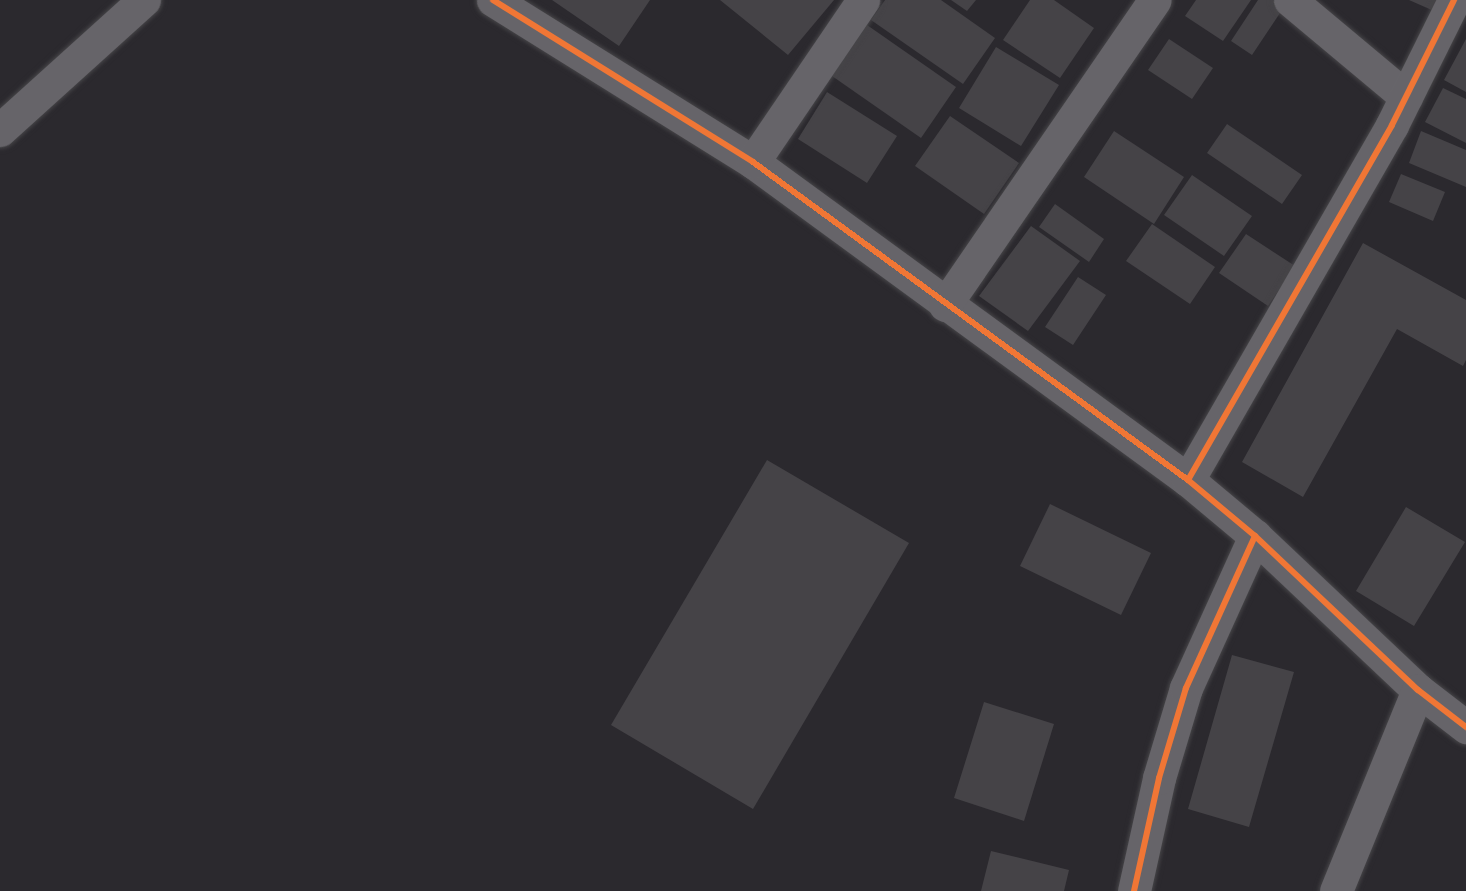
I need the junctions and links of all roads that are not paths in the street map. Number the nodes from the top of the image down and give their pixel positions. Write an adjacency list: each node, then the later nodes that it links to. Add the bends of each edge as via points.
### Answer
1 (144, 0): 8 (street)
2 (493, 0): 9 (street)
3 (863, 0): 9 (street)
4 (1155, 0): 10 (street)
5 (1290, 0): 7 (street)
6 (1454, 0): 7 (street)
7 (1406, 97): 11 (street)
8 (0, 130)
9 (753, 162): 10 (street)
10 (945, 305): 11 (street)
11 (1188, 480): 12 (street)
12 (1255, 536): 13 (street); 15 (street, via 1186,688 1159,778)
13 (1418, 690): 14 (street); 16 (street)
14 (1466, 727)
15 (1134, 891)
16 (1336, 891)

